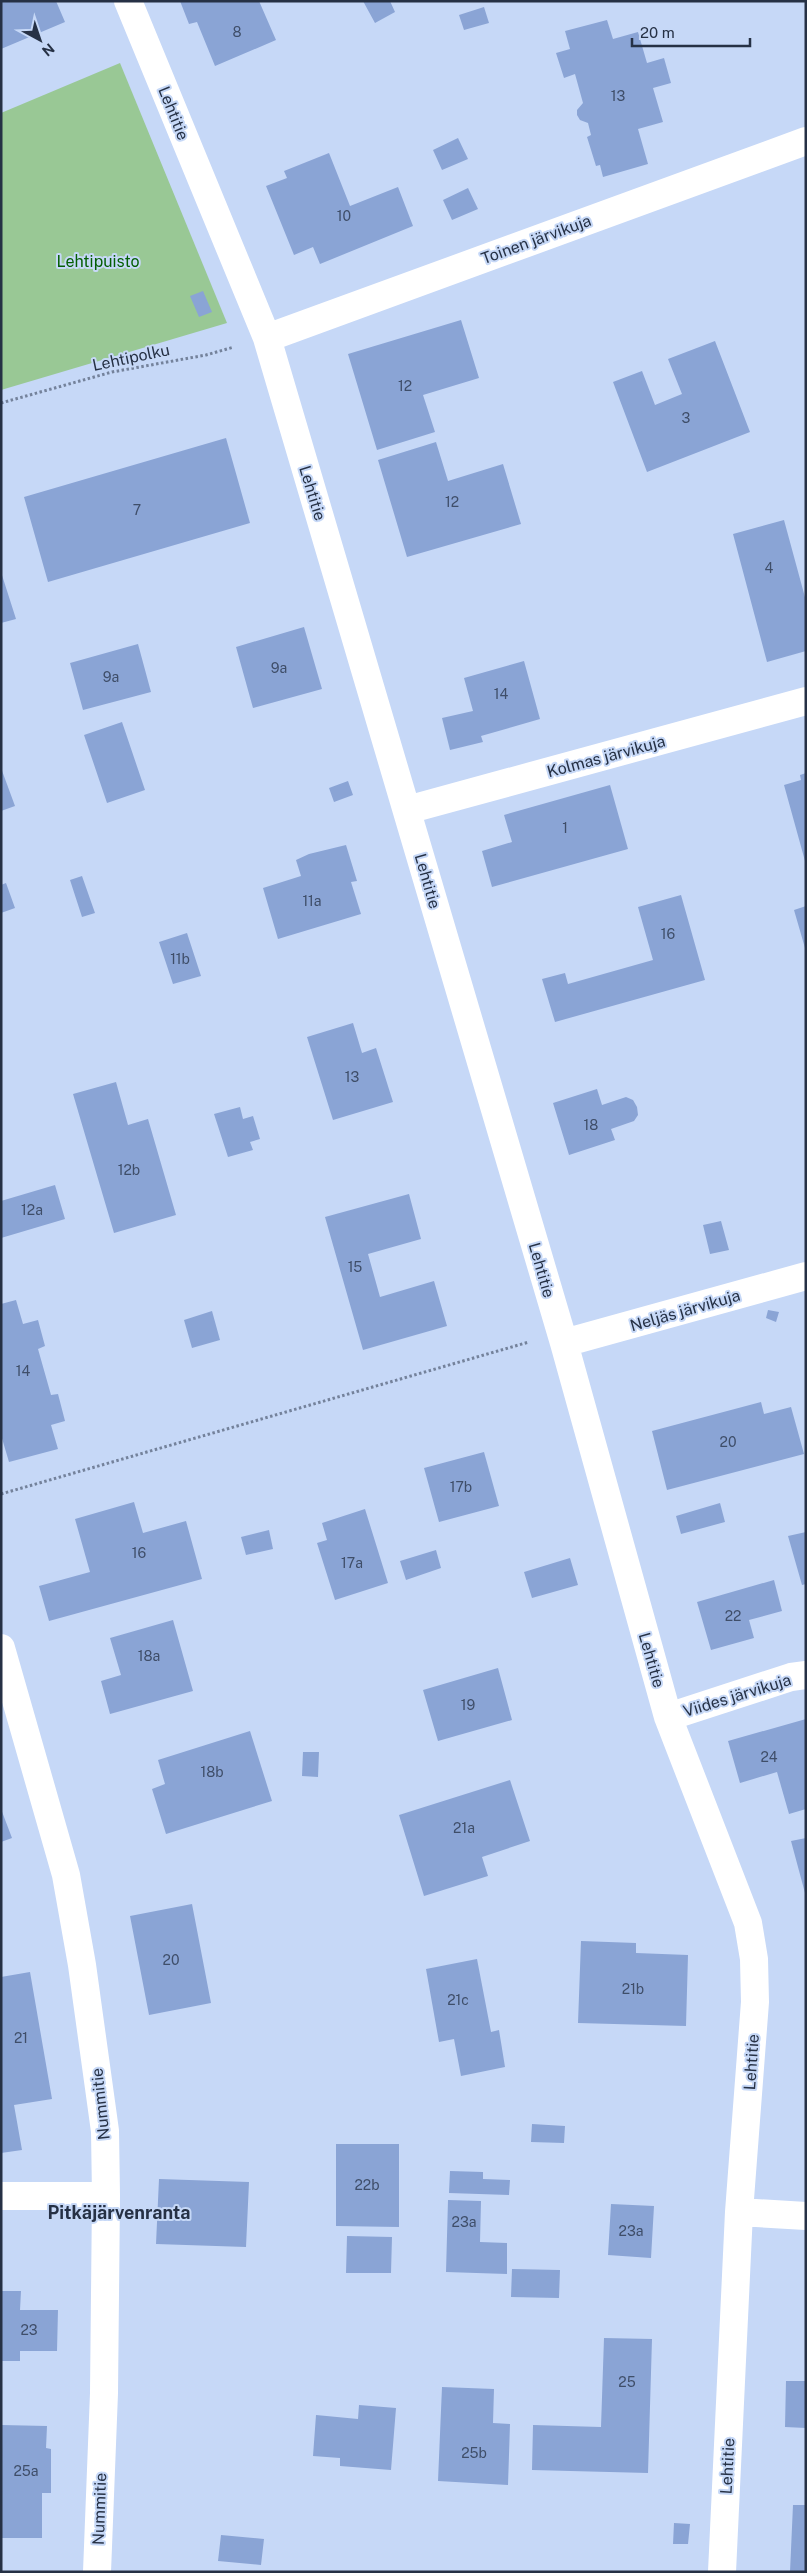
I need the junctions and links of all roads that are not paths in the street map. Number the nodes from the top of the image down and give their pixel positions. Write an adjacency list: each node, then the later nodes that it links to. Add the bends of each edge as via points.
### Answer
1 (128, 1): 3 (street, Lehtitie)
2 (806, 141): 3 (street, Toinen järvikuja)
3 (267, 338): 5 (street, Lehtitie)
4 (806, 702): 5 (street, Kolmas järvikuja)
5 (407, 810): 7 (street, Lehtitie)
6 (806, 1276): 7 (street, Neljäs järvikuja)
7 (562, 1338): 10 (street, Lehtitie)
8 (1, 1648): 12 (street, Nummitie, via 66,1874 105,2131)
9 (806, 1675): 10 (street, Viides järvikuja)
10 (668, 1717): 13 (street, Lehtitie, via 748,1924 754,1959 755,2002)
11 (1, 2196): 12 (street)
12 (106, 2196): 15 (street, Nummitie, via 104,2393)
13 (739, 2212): 14 (street); 16 (street, Lehtitie)
14 (806, 2216)
15 (97, 2572)
16 (722, 2572)

